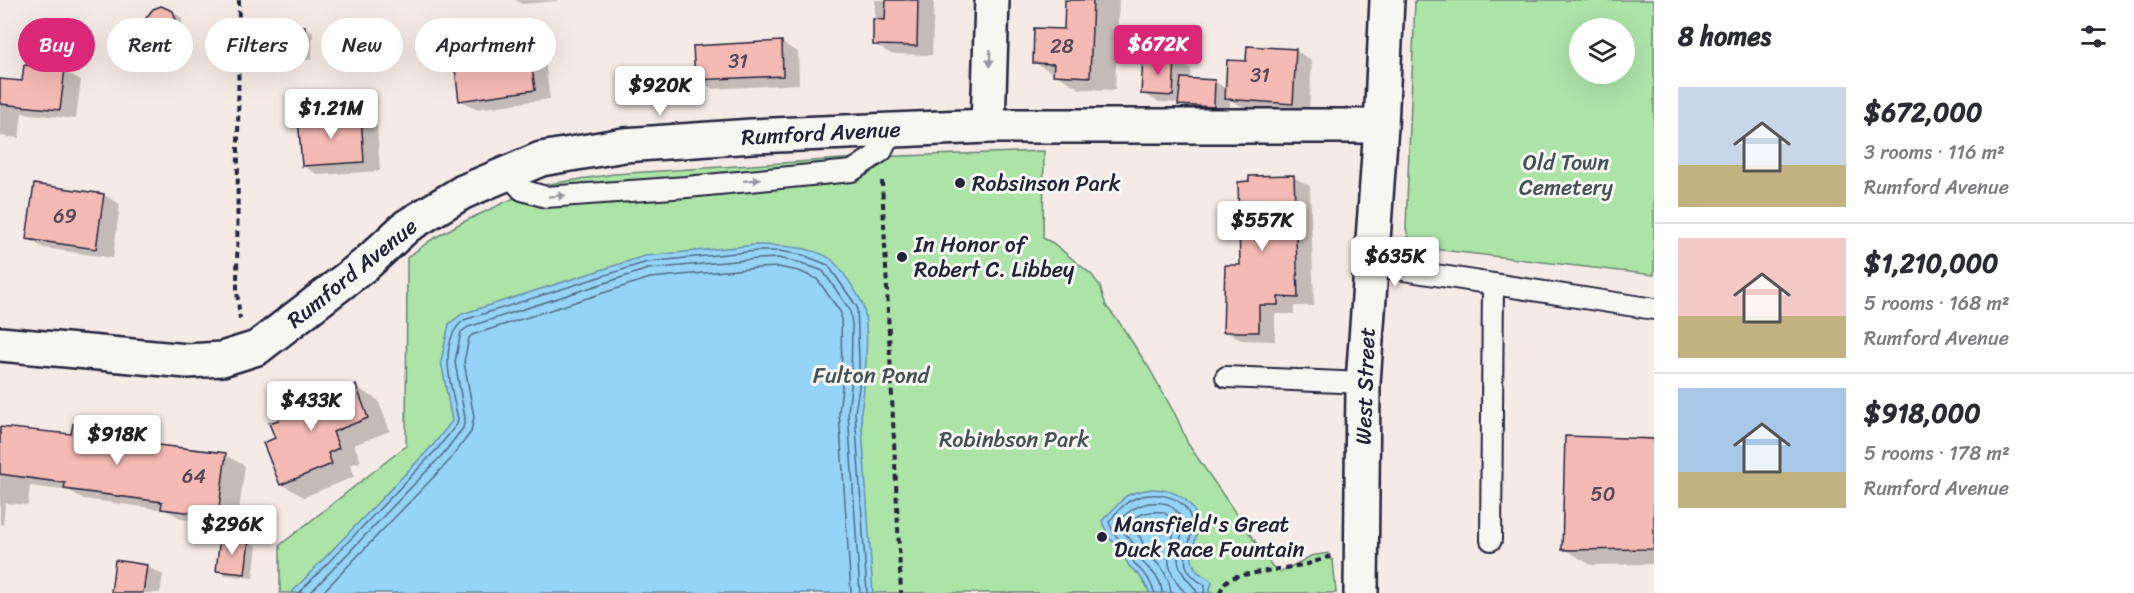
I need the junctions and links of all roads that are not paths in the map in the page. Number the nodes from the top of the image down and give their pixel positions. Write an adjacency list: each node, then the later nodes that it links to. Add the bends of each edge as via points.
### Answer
1 (992, 0): 3 (street, one-way to 3)
2 (1387, 0): 4 (street, West Street)
3 (988, 126): 4 (street, Rumford Avenue); 5 (street, Rumford Avenue)
4 (1381, 126): 7 (street, West Street)
5 (890, 130): 6 (street, Rumford Avenue, via 624,145 541,159); 6 (lane, one-way to 5, via 522,190 546,197 852,171 882,151)
6 (507, 173): 10 (street, Rumford Avenue, via 464,192 406,226 366,264 257,348 222,359 187,362)
7 (1371, 265): 8 (lane); 12 (street, West Street)
8 (1493, 284): 9 (lane); 13 (lane)
9 (1654, 309)
10 (0, 344)
11 (1226, 377): 12 (lane)
12 (1363, 383): 14 (street, West Street)
13 (1491, 540)
14 (1361, 572)

